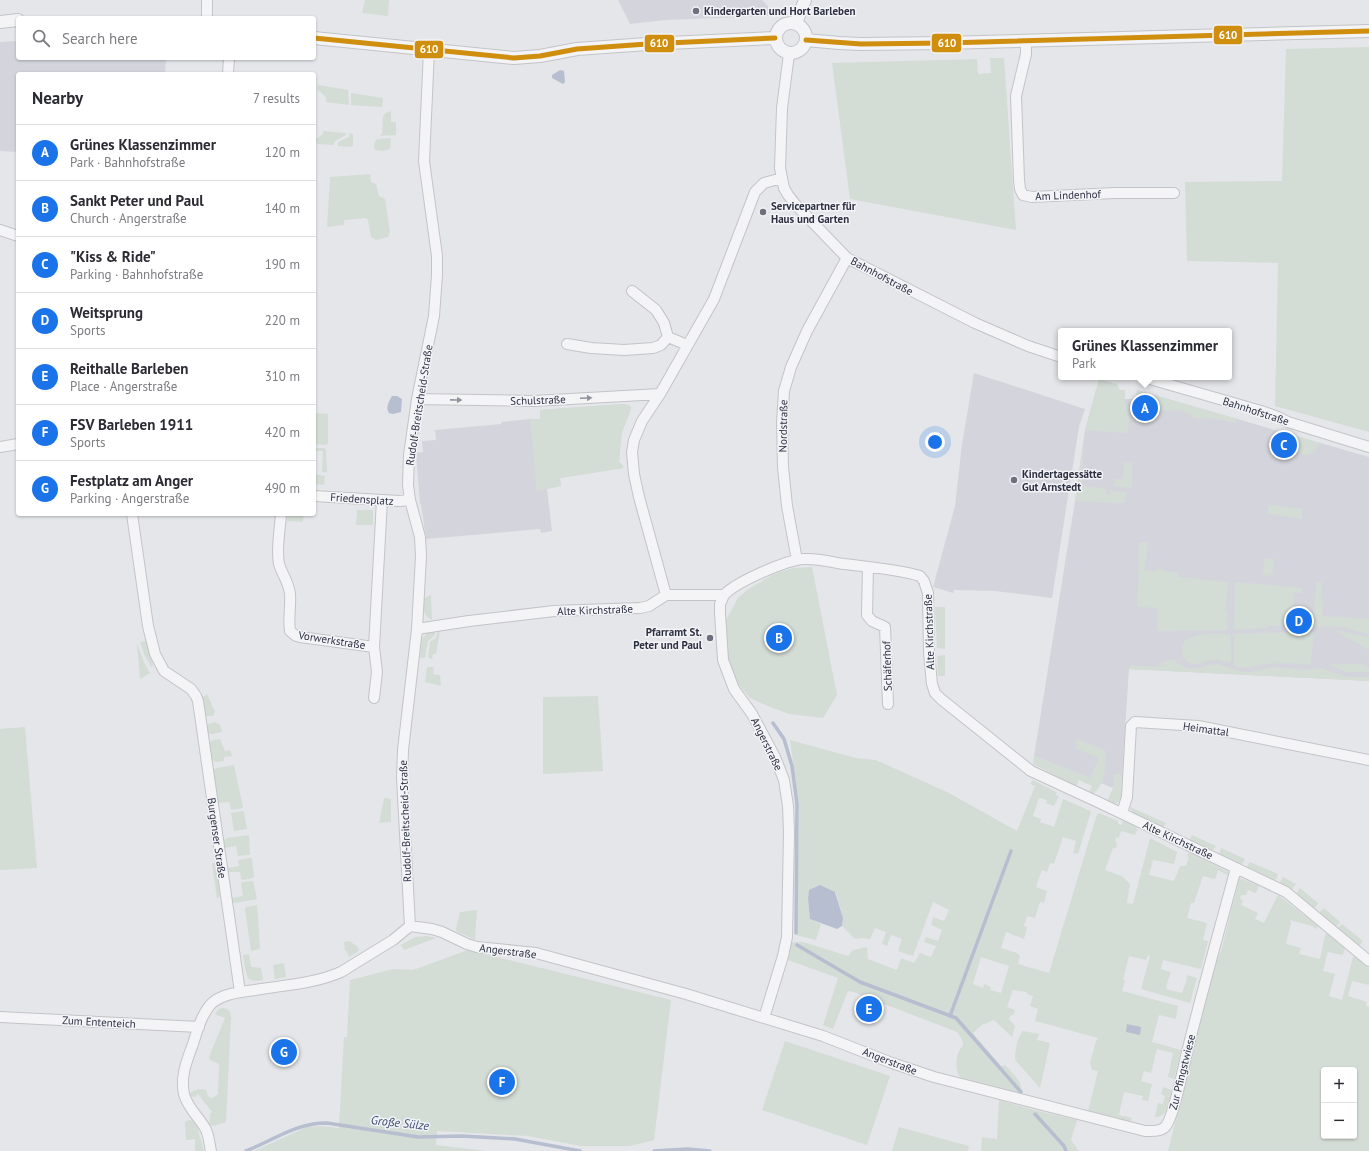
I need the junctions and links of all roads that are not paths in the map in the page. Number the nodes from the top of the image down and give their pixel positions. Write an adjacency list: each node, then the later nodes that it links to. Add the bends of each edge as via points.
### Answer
1 (207, 0): 3 (street)
2 (805, 0): 6 (street)
3 (207, 16)
4 (16, 20): 5 (street)
5 (0, 22)
6 (796, 24): 9 (street, via 783,24 777,30); 10 (street, via 805,32)
7 (1369, 31): 11 (street)
8 (316, 38): 12 (street)
9 (775, 38): 12 (street, via 577,49 514,58); 13 (street, via 781,51)
10 (806, 40): 11 (street, via 839,44); 13 (street, via 804,47 797,53)
11 (1026, 41): 17 (street, Am Lindenhof, via 1026,54 1016,96 1019,180 1023,195 1032,197)
12 (429, 50): 28 (street, Rudolf-Breitscheid-Straße, via 424,160 437,256 437,275 434,316)
13 (789, 54): 16 (street, Bahnhofstraße, via 782,108)
14 (229, 60): 15 (street)
15 (228, 72)
16 (782, 178): 20 (street, Bahnhofstraße, via 788,195); 24 (street, via 764,183 755,192 714,299)
17 (1174, 193)
18 (0, 230): 19 (street)
19 (16, 235)
20 (847, 258): 25 (street, Bahnhofstraße, via 975,323 1028,346); 37 (street, Nordstraße, via 800,344 784,391 782,467)
21 (632, 291): 22 (street, via 656,310)
22 (668, 337): 23 (street, via 662,345 653,348 624,350); 24 (street)
23 (567, 344)
24 (687, 345): 27 (street)
25 (1058, 355)
26 (1153, 380): 31 (street, Bahnhofstraße)
27 (660, 394): 28 (street, Schulstraße, one-way to 27, via 534,401); 39 (street, via 642,421 632,452 637,490)
28 (417, 400): 34 (street, Rudolf-Breitscheid-Straße, via 409,455)
29 (16, 444): 30 (street)
30 (0, 447)
31 (1369, 447)
32 (316, 496): 33 (street, Friedensplatz)
33 (382, 500): 34 (street, Friedensplatz); 42 (street, Vorwerkstraße)
34 (410, 500): 41 (street, Rudolf-Breitscheid-Straße, via 420,537)
35 (132, 516): 50 (street, Burgenser Straße, via 148,626 155,654 164,671 191,689 198,701)
36 (281, 516): 42 (street, Vorwerkstraße, via 278,557 290,595 290,631 300,637)
37 (797, 560): 38 (street, Alte Kirchstraße); 40 (street, Alte Kirchstraße, via 738,584)
38 (868, 567): 44 (street, Schäferhof, via 867,615 872,621 885,627); 46 (street, Alte Kirchstraße, via 913,574 920,576 924,581 928,593 932,684 937,695 1031,772)
39 (666, 595): 40 (street); 41 (street, Alte Kirchstraße, via 649,606 640,608 554,611)
40 (724, 595): 52 (street, Angerstraße, via 720,604 723,660 734,688 752,714 775,757 784,780 788,806 787,937)
41 (417, 629): 48 (street, Rudolf-Breitscheid-Straße, via 402,778)
42 (374, 647): 43 (street, Vorwerkstraße, via 377,672)
43 (374, 698)
44 (888, 704)
45 (1369, 760): 46 (street, Heimattal, via 1198,726 1135,722 1130,726 1127,797)
46 (1122, 813): 47 (street, Alte Kirchstraße)
47 (1236, 868): 49 (street, Alte Kirchstraße, via 1289,894); 54 (street, Zur Pfingstwiese, via 1172,1113 1165,1127 1145,1131)
48 (410, 926): 50 (street, via 393,940 333,976); 52 (street, Angerstraße, via 442,932 477,947 548,956)
49 (1369, 961)
50 (240, 992): 53 (street, via 220,998 211,1004)
51 (0, 1017): 53 (street, Zum Ententeich)
52 (764, 1018): 54 (street, Angerstraße, via 823,1036 916,1071)
53 (199, 1027): 55 (street, via 187,1060 183,1084 187,1102 206,1129)
54 (1017, 1098)
55 (211, 1151)

